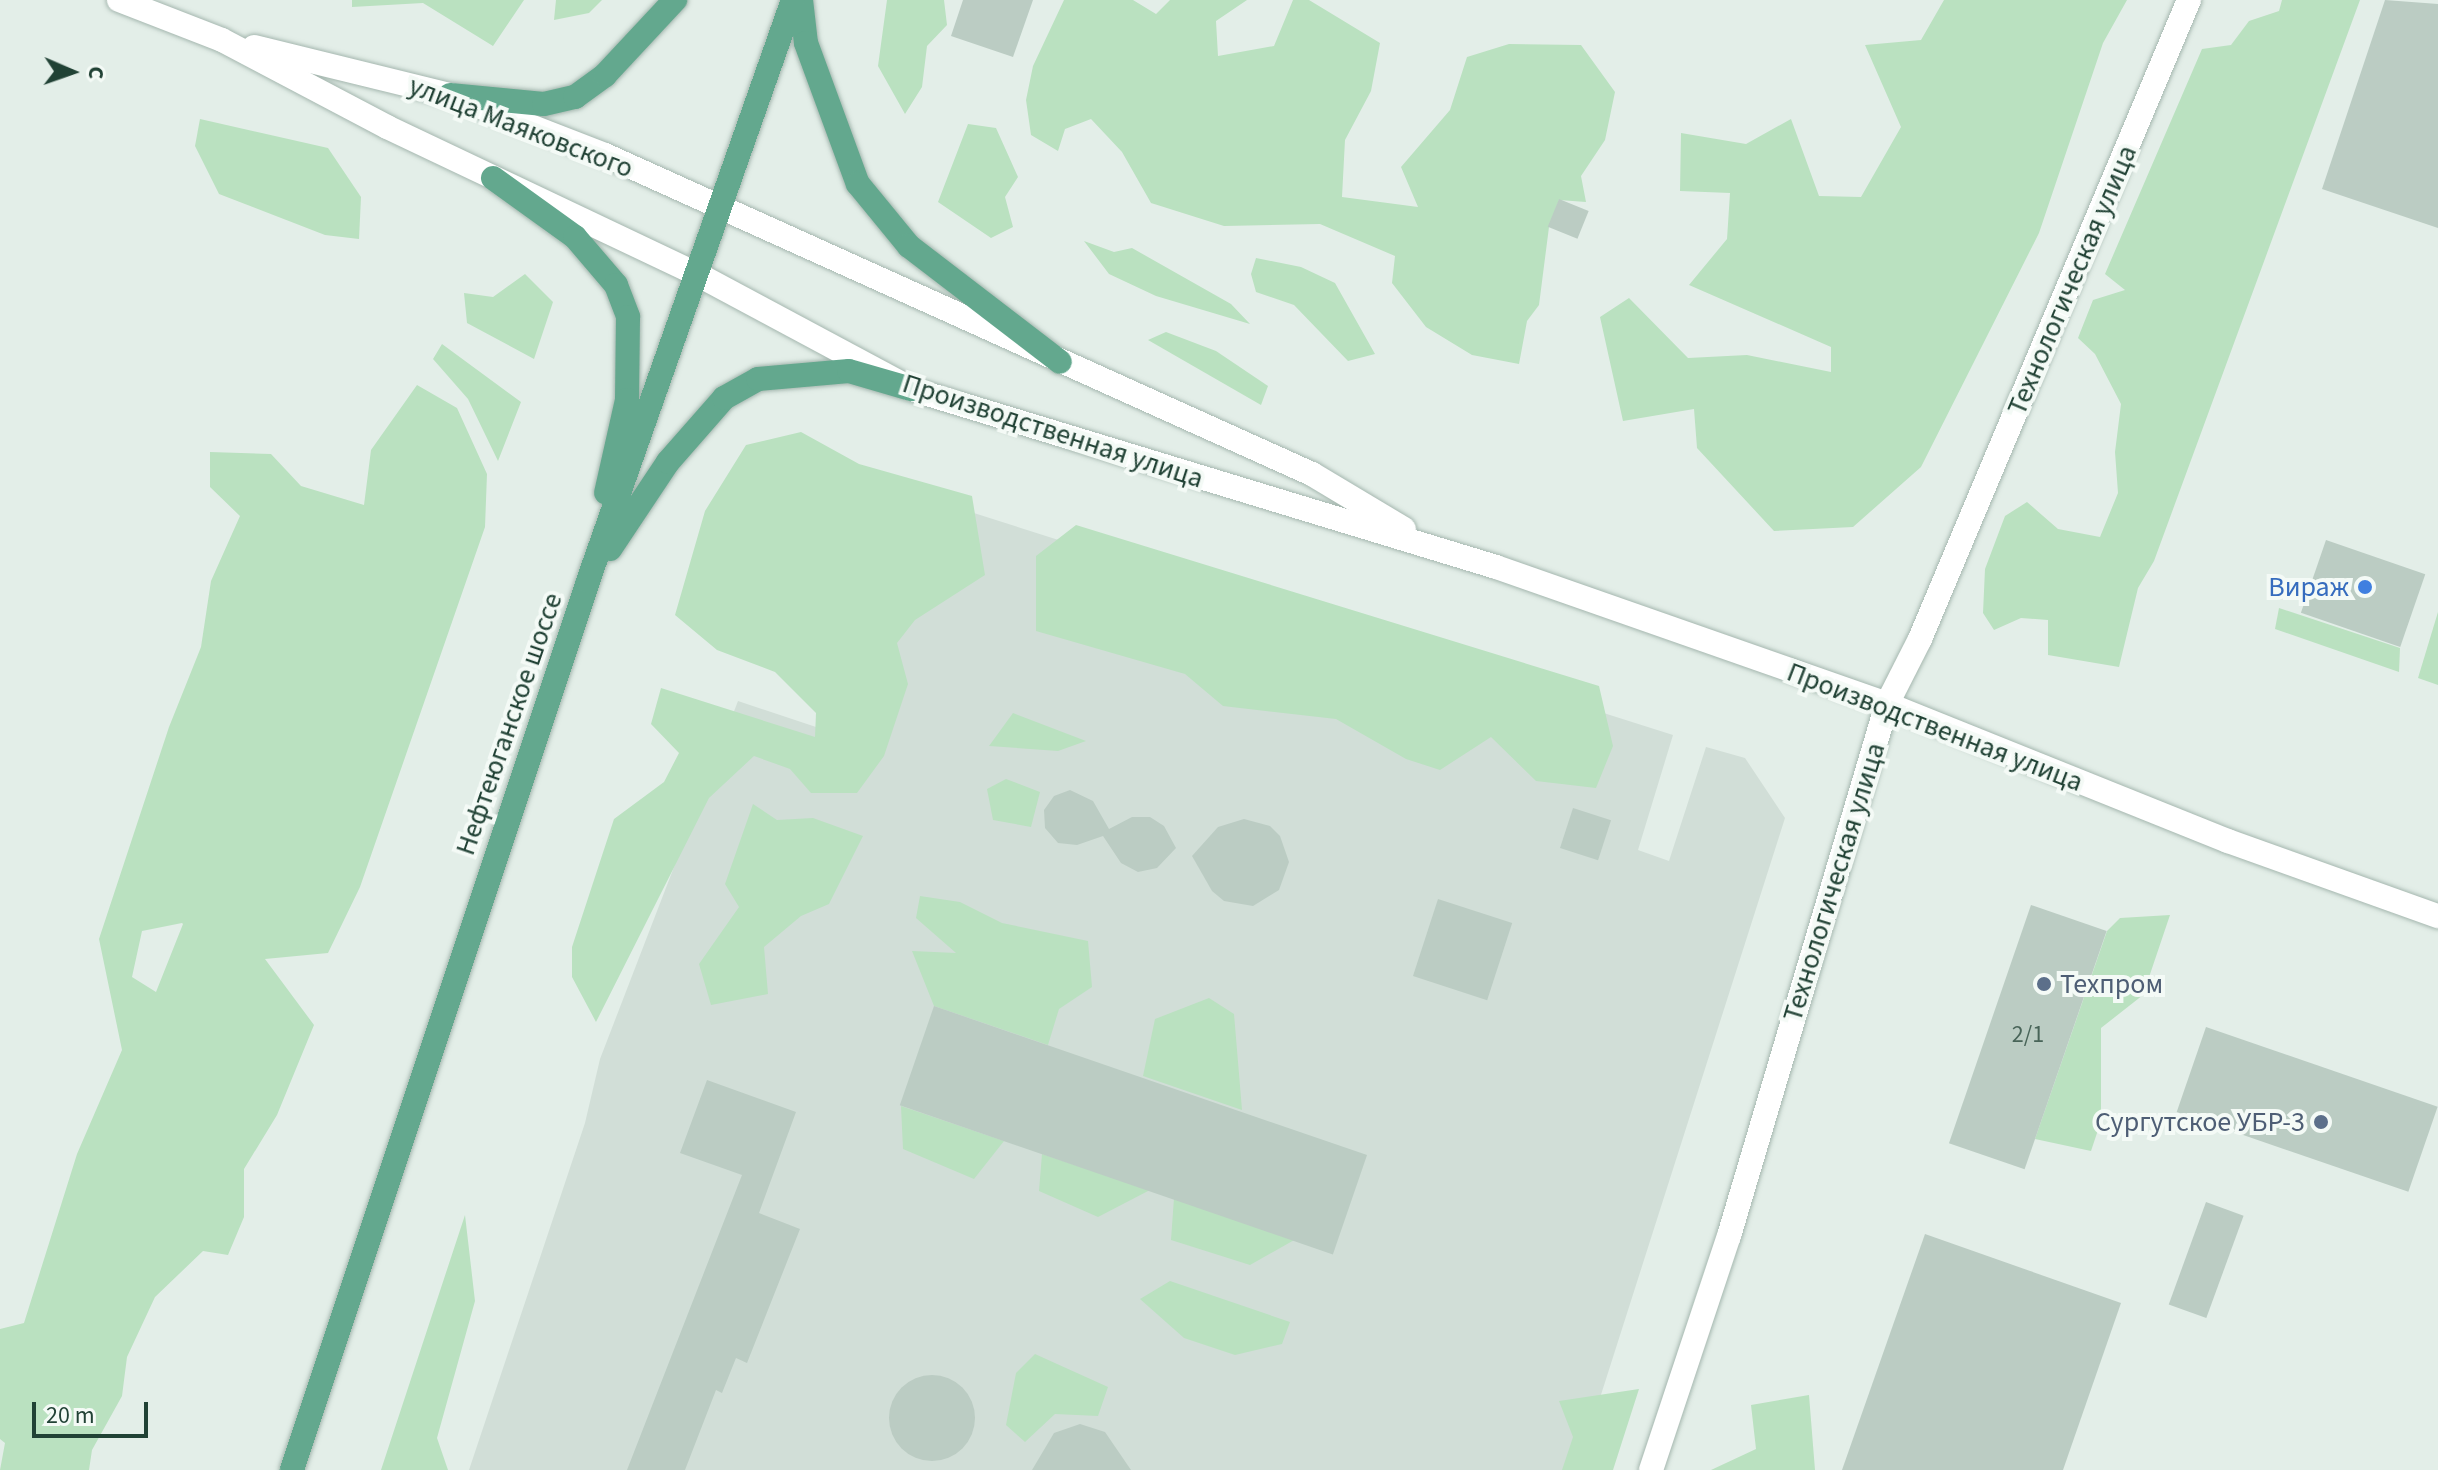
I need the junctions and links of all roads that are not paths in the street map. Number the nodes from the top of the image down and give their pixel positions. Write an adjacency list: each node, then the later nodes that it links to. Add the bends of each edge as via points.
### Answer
1 (119, 0): 6 (main road, улица Маяковского)
2 (675, 0): 7 (main road, via 605,75 575,97 544,104)
3 (793, 0): 9 (main road, Нефтеюганское шоссе)
4 (801, 0): 11 (main road, via 806,43 858,184 909,246)
5 (2189, 0): 15 (main road, Технологическая улица, via 1926,625)
6 (222, 40): 7 (main road, улица Маяковского); 8 (main road, улица Маяковского)
7 (450, 95): 9 (main road, улица Маяковского, via 605,155)
8 (493, 178): 10 (main road, улица Маяковского); 14 (main road, via 575,237 616,285 628,317 627,400)
9 (719, 211): 10 (main road, Нефтеюганское шоссе); 11 (main road, Производственная улица)
10 (695, 273): 12 (main road, Производственная улица); 14 (main road, Нефтеюганское шоссе)
11 (1060, 362): 13 (main road, Производственная улица, via 1312,474)
12 (911, 389): 13 (main road, Производственная улица); 14 (main road, via 849,371 793,372 758,379 724,398 668,462)
13 (1430, 545): 15 (main road, Производственная улица)
14 (588, 581): 17 (main road, Нефтеюганское шоссе)
15 (1887, 704): 16 (main road, Производственная улица, via 2228,841); 18 (main road, Технологическая улица, via 1729,1236)
16 (2438, 916)
17 (292, 1470)
18 (1651, 1470)

